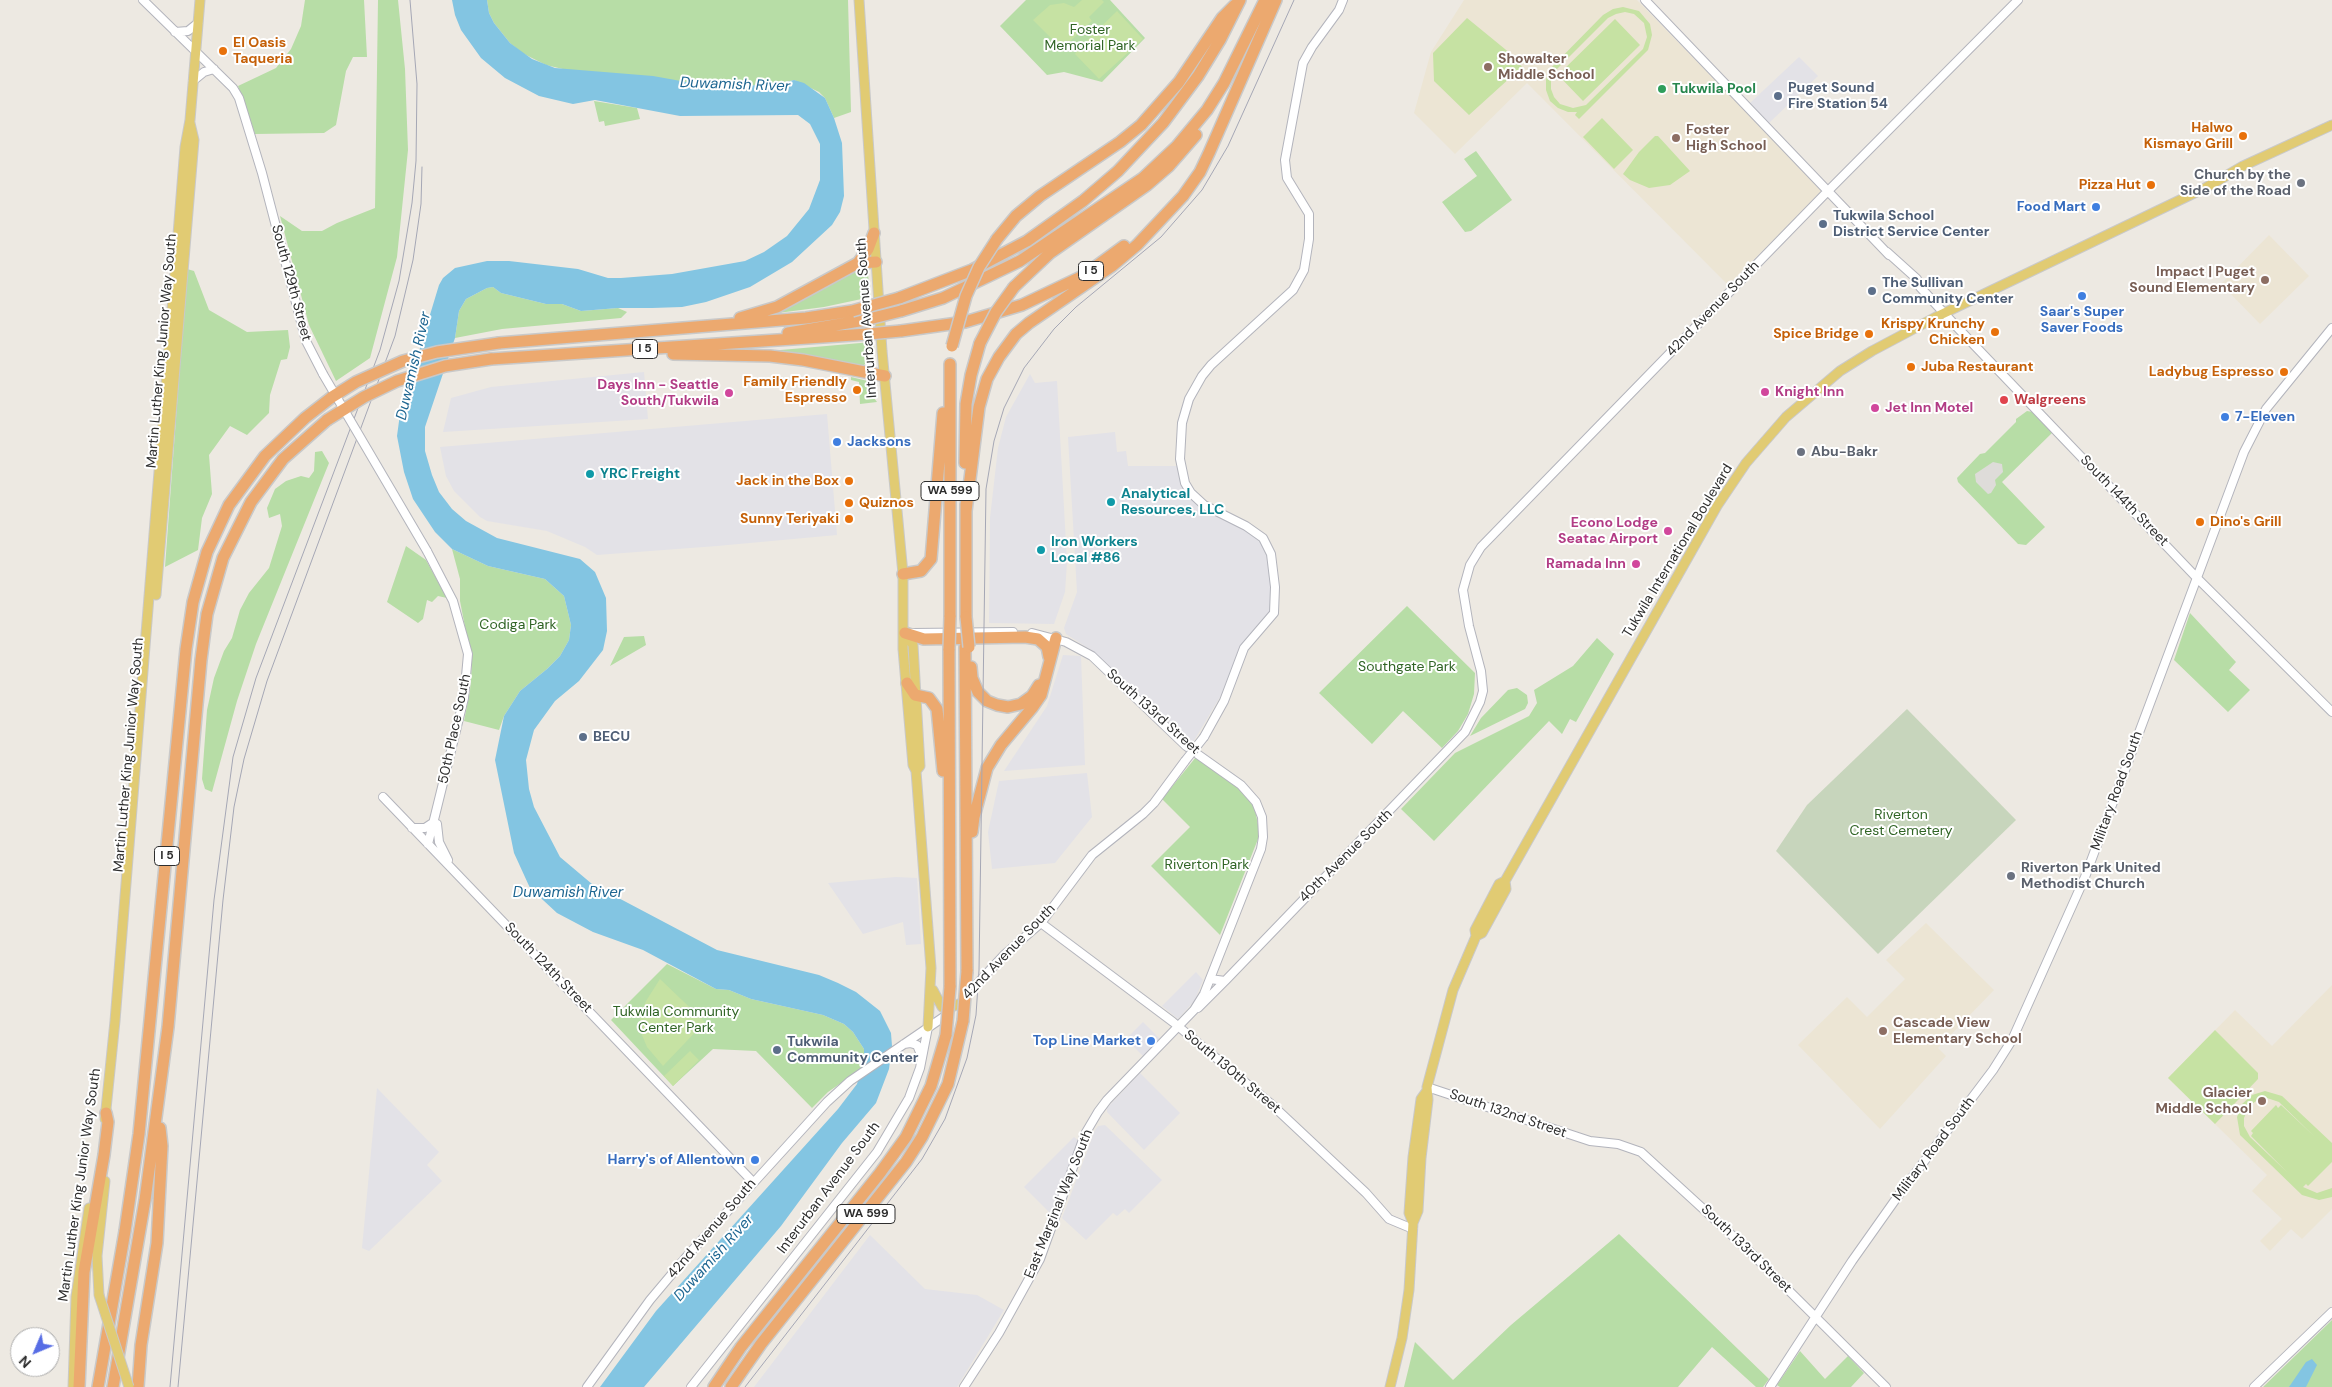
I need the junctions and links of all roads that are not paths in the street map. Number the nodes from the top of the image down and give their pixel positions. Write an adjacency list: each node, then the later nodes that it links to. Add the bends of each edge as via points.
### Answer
1 (143, 0): 11 (street, South 129th Street)
2 (200, 0): 10 (main road, Martin Luther King Junior Way South)
3 (859, 0): 20 (main road, Interurban Avenue South)
4 (1240, 0): 25 (highway, I 5, bridge, via 1214,50 1149,139 1083,201 1026,241 972,270 899,298 852,311 806,318); 28 (highway, WA 599, bridge, via 1222,18 1179,82 1137,129 1040,196 996,239 966,296)
5 (1265, 0): 26 (highway, bridge, via 1224,83 1177,146 1143,178 1020,261 943,298 901,311 865,320)
6 (1276, 0): 13 (highway, I 5)
7 (1343, 0): 52 (street, 42nd Avenue South, bridge, via 1303,63 1285,160 1287,178 1309,214 1310,239 1304,270 1293,290 1202,376 1189,399 1182,423 1182,470 1191,493 1204,505 1258,533 1267,543 1272,554 1274,613 1244,648 1232,683 1204,737 1144,814 1092,855)
8 (1645, 0): 19 (street, South 144th Street)
9 (2018, 0): 19 (street, 42nd Avenue South)
10 (198, 23): 11 (street, via 188,31); 12 (main road, Martin Luther King Junior Way South)
11 (175, 32): 12 (street, South 129th Street)
12 (196, 52): 14 (street, South 129th Street); 15 (main road, Martin Luther King Junior Way South)
13 (1251, 55): 17 (highway, I 5); 30 (highway, WA 599, bridge, via 1235,73 1205,123 1169,166 1045,257 1014,287 996,312 980,343 966,404)
14 (214, 69): 15 (street); 33 (street, South 129th Street, bridge, via 239,98 306,342)
15 (193, 81): 16 (main road, Martin Luther King Junior Way South)
16 (190, 120): 64 (main road, Martin Luther King Junior Way South, via 185,147); 77 (main road, Martin Luther King Junior Way South, bridge, via 194,140 117,1060 97,1256 99,1295)
17 (1222, 122): 26 (highway, I 5, bridge, via 1174,197 1130,242 1095,268 1054,291 1008,310 941,326); 30 (highway, via 1200,172 1155,227 1112,266 1029,323 999,357 987,380 979,407)
18 (2332, 125): 23 (main road, Tukwila International Boulevard)
19 (1829, 190): 23 (street, South 144th Street, via 1917,279 1920,287); 41 (street, 42nd Avenue South, via 1474,555 1463,590 1481,671 1482,691)
20 (874, 233): 21 (main road, Interurban Avenue South); 22 (highway)
21 (876, 262): 22 (highway); 29 (main road, Interurban Avenue South)
22 (858, 263): 25 (highway, via 766,311 731,319)
23 (1944, 313): 32 (street, South 144th Street); 62 (main road, Tukwila International Boulevard, via 1840,371 1786,417 1746,463 1717,506 1505,881 1506,889 1482,933 1476,936 1453,990)
24 (2332, 328): 32 (street, Military Road South, via 2279,392 2257,425)
25 (626, 332): 70 (highway, I 5, bridge, via 499,343 403,361 356,382 286,434 229,505 214,536 195,593 186,649 139,1134)
26 (702, 346): 27 (highway, I 5)
27 (589, 353): 29 (highway, via 770,356); 63 (highway, I 5, bridge, via 445,366 397,381 364,396 327,420 283,459 251,502 223,558 213,590 201,660)
28 (950, 364): 31 (highway, via 932,554 930,562 921,570); 49 (highway, WA 599, bridge)
29 (885, 376): 31 (main road, Interurban Avenue South)
30 (966, 511): 36 (highway, WA 599, bridge)
31 (903, 574): 34 (main road, Interurban Avenue South)
32 (2197, 578): 40 (street, South 144th Street); 69 (street, Military Road South, via 2085,877 2012,1040 1898,1196)
33 (453, 601): 45 (street, 50th Place South, via 468,654 468,675)
34 (905, 633): 35 (street, South 133rd Street, via 1008,632); 37 (highway, via 924,638 1038,639 1047,647); 38 (main road, Interurban Avenue South, via 903,649); 39 (main road, Interurban Avenue South, via 913,645)
35 (1056, 638): 37 (highway); 44 (street, South 133rd Street, via 1092,656 1186,746 1241,784 1256,802); 51 (highway, via 1041,695 994,755 983,779 974,817)
36 (967, 647): 37 (highway, via 974,686 987,701 1002,706 1015,706 1032,696); 51 (highway, WA 599)
37 (1049, 657)
38 (907, 683): 39 (highway); 42 (main road, Interurban Avenue South)
39 (915, 695): 42 (main road, Interurban Avenue South, via 920,766); 49 (highway, via 929,698 939,714)
40 (2332, 712)
41 (1474, 717): 54 (street, 40th Avenue South, via 1453,747)
42 (916, 771): 55 (main road, Interurban Avenue South)
43 (383, 797): 46 (street, South 124th Street)
44 (1262, 817): 53 (street, East Marginal Way South, via 1261,849)
45 (436, 818): 46 (street, via 425,828); 47 (street); 48 (street, 50th Place South)
46 (412, 828): 48 (street, South 124th Street)
47 (438, 836): 48 (street); 50 (street, via 442,850)
48 (428, 844): 50 (street, South 124th Street)
49 (951, 867): 81 (highway, WA 599, bridge, via 950,987 946,1035 924,1103 902,1143 741,1347)
50 (459, 876): 66 (street, South 124th Street)
51 (966, 888): 71 (highway, WA 599, bridge, via 967,971 963,1021 948,1084 922,1137 888,1185)
52 (1041, 923): 56 (street, 42nd Avenue South, via 1005,954); 59 (street, South 130th Street)
53 (1210, 979): 54 (street); 57 (street, East Marginal Way South)
54 (1225, 981): 57 (street, 40th Avenue South)
55 (931, 982): 56 (main road, via 939,1005 946,1009); 58 (main road, Interurban Avenue South)
56 (959, 1004): 58 (street, 42nd Avenue South)
57 (1194, 1010): 59 (street, East Marginal Way South)
58 (928, 1027): 60 (street, 42nd Avenue South); 61 (street, Interurban Avenue South)
59 (1178, 1027): 67 (street, South 130th Street, via 1310,1139 1389,1219); 84 (street, East Marginal Way South, via 1098,1112 1085,1134 1040,1259)
60 (902, 1044): 61 (street, via 917,1046); 66 (street, 42nd Avenue South, via 850,1081 827,1102)
61 (922, 1060): 80 (street, Interurban Avenue South, via 909,1098 877,1152)
62 (1426, 1089): 65 (street, South 132nd Street); 67 (main road, Tukwila International Boulevard, via 1428,1100 1418,1211)
63 (158, 1112): 76 (highway, I 5); 78 (highway, via 162,1146 157,1243 141,1345)
64 (106, 1113): 72 (main road, Martin Luther King Junior Way South, via 79,1271); 73 (highway, via 104,1155 84,1272)
65 (1590, 1141): 69 (street, South 133rd Street, via 1618,1144 1641,1152)
66 (753, 1182): 79 (street, 42nd Avenue South, via 650,1300)
67 (1413, 1226): 85 (main road, Tukwila International Boulevard, via 1402,1338)
68 (2332, 1312): 88 (street)
69 (1816, 1316): 86 (street, Military Road South); 87 (street, South 133rd Street)
70 (106, 1342): 74 (highway); 75 (highway, I 5)
71 (761, 1344): 82 (highway, WA 599); 83 (highway)
72 (73, 1387)
73 (80, 1387)
74 (91, 1387)
75 (98, 1387)
76 (113, 1387)
77 (128, 1387)
78 (138, 1387)
79 (587, 1387)
80 (691, 1387)
81 (714, 1387)
82 (731, 1387)
83 (738, 1387)
84 (964, 1387)
85 (1390, 1387)
86 (1770, 1387)
87 (1886, 1387)
88 (2254, 1387)

